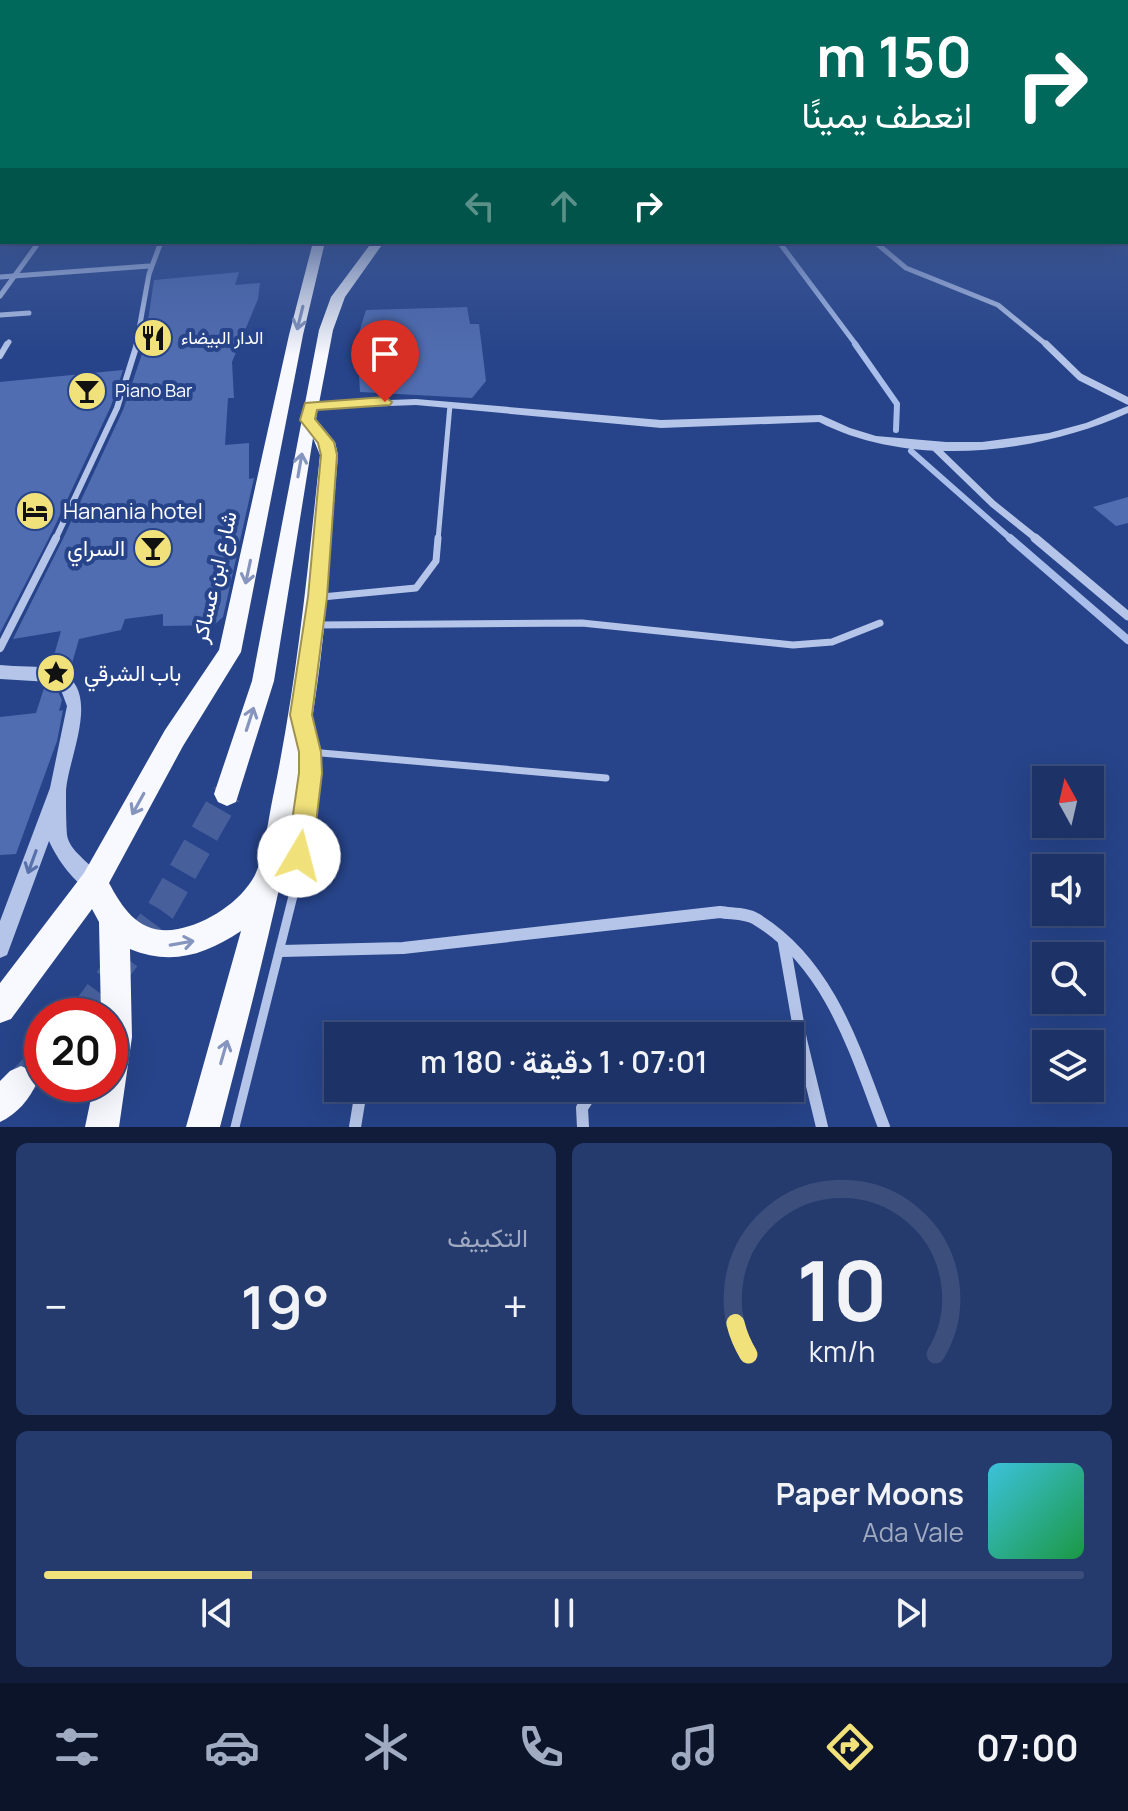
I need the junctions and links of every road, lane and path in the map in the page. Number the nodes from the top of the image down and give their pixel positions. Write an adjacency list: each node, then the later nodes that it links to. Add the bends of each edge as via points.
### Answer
1 (32, 251): 7 (street)
2 (157, 251): 6 (street)
3 (317, 251): 31 (main road, شارع ابن عساكر, one-way to 31, via 230,652 174,738)
4 (372, 251): 17 (main road, via 338,297)
5 (885, 251): 14 (street, via 906,268 998,305 1080,377)
6 (149, 266): 7 (street); 23 (street, via 131,368 101,449)
7 (14, 275): 8 (street); 9 (street)
8 (0, 277)
9 (0, 296)
10 (29, 313): 11 (street)
11 (0, 315)
12 (9, 342): 13 (street)
13 (0, 356)
14 (1128, 401)
15 (450, 405): 17 (street, via 385,402); 18 (street, via 661,424 821,418 839,431); 19 (lane, via 436,561 416,588)
16 (1128, 409): 18 (street, via 1046,438)
17 (309, 413): 19 (main road, via 329,455); 29 (main road, one-way to 17, via 263,681)
18 (933, 446): 20 (street, via 993,504)
19 (318, 597): 22 (main road)
20 (1128, 616)
21 (880, 623): 22 (lane, via 832,642 793,645 582,623)
22 (314, 625): 25 (main road)
23 (0, 648)
24 (0, 672): 28 (street, via 53,676 67,686 75,706)
25 (301, 715): 26 (lane); 30 (main road)
26 (310, 752): 27 (lane); 35 (lane, via 296,884)
27 (606, 778)
28 (59, 788): 31 (street, via 58,841); 34 (street, one-way to 34)
29 (227, 794)
30 (267, 881): 32 (main road, one-way to 30, via 139,941 157,946 188,942 239,916); 44 (main road, one-way to 30)
31 (94, 883): 32 (main road); 37 (main road, شارع ابن عساكر)
32 (113, 920): 36 (main road)
33 (784, 942): 35 (street, via 754,917 720,912 403,948); 38 (street); 49 (street, via 819,979 847,1030)
34 (0, 948)
35 (281, 951): 45 (lane)
36 (117, 998)
37 (0, 1008)
38 (794, 1022)
39 (804, 1067): 48 (street)
40 (106, 1102): 43 (main road)
41 (359, 1102): 46 (street)
42 (586, 1102): 47 (street)
43 (102, 1127)
44 (203, 1127)
45 (235, 1127)
46 (355, 1127)
47 (583, 1127)
48 (822, 1127)
49 (884, 1127)

